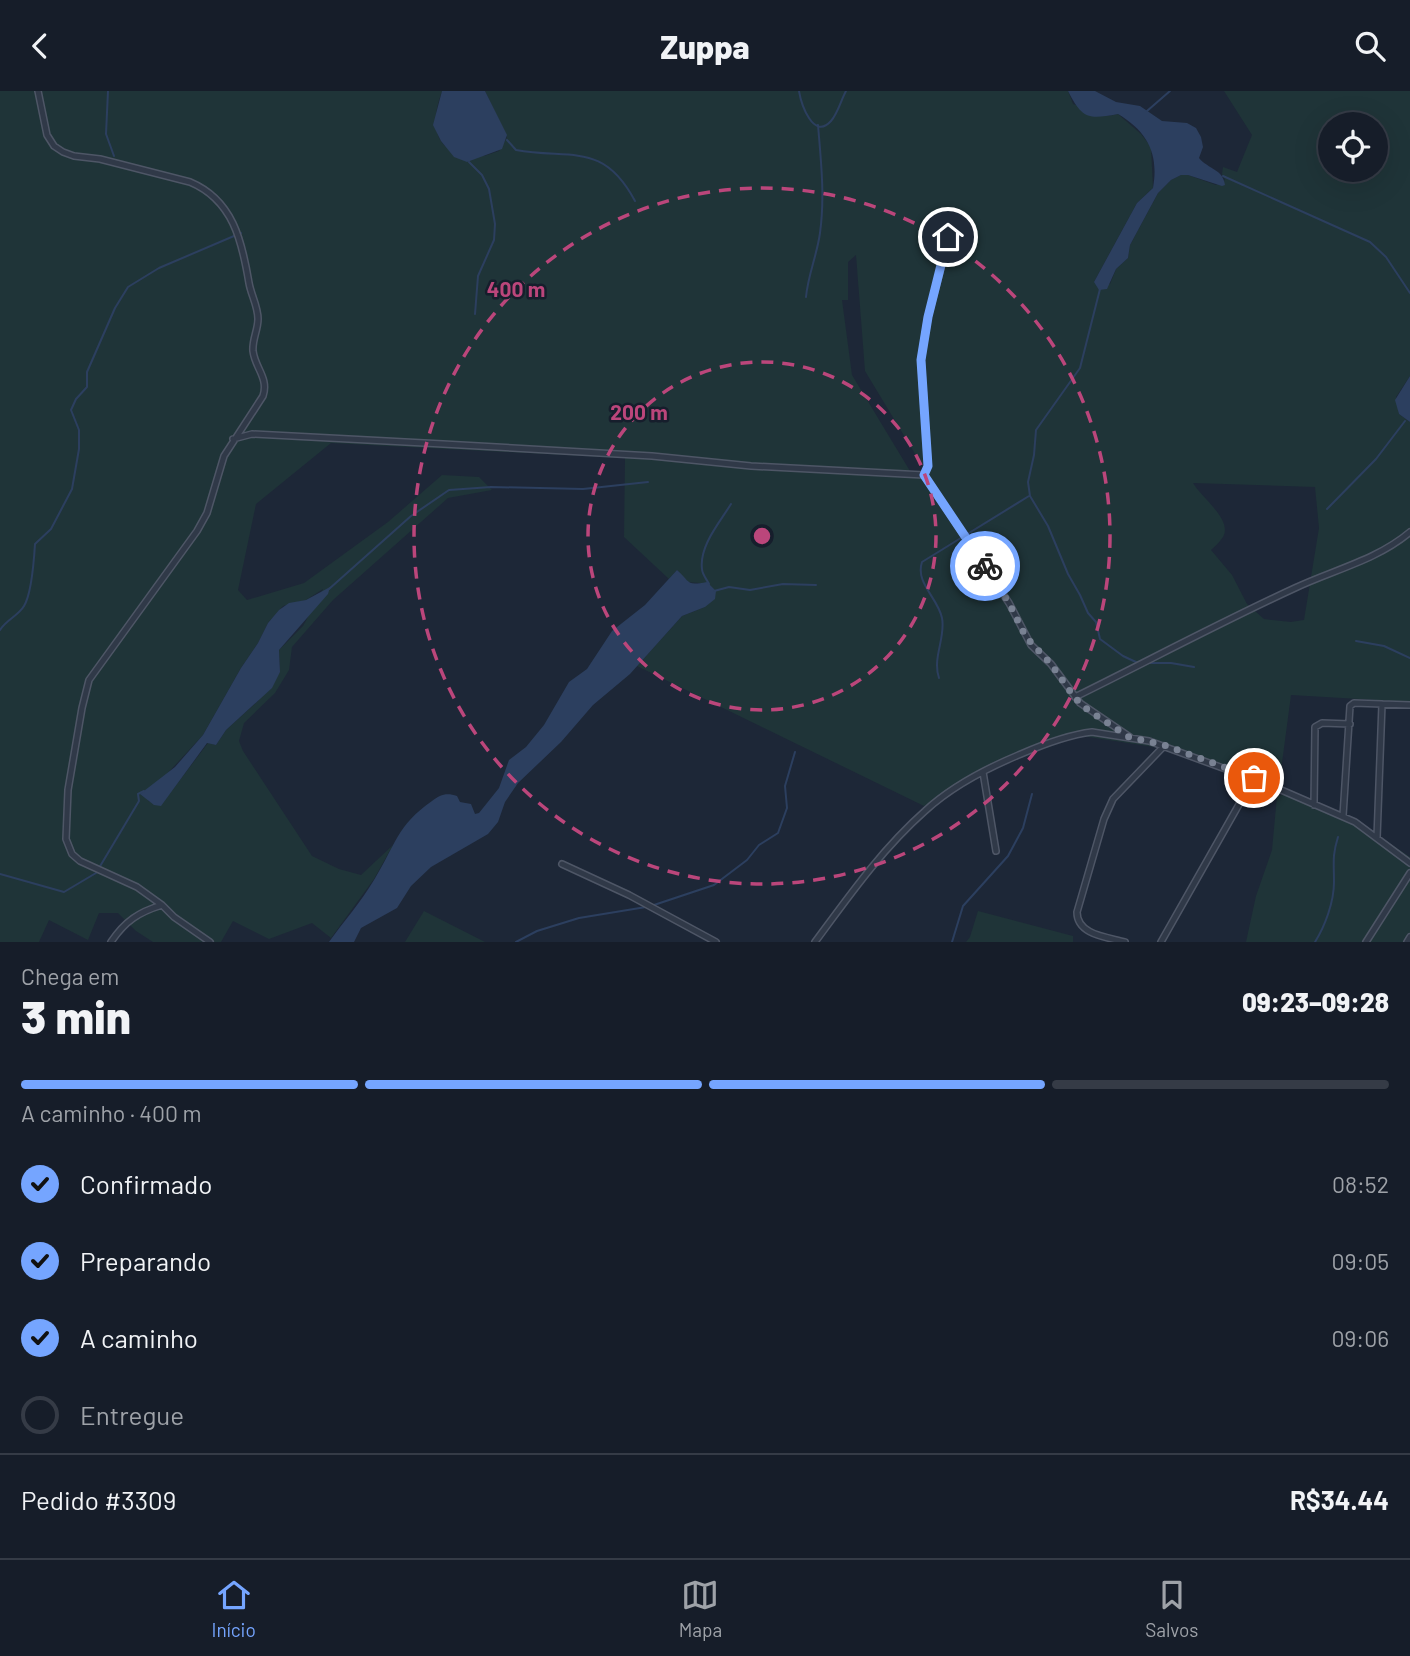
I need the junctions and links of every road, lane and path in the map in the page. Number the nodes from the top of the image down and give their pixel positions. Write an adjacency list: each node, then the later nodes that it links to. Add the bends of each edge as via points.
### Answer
1 (38, 91): 3 (street, via 47,135 54,146 74,156 202,187 219,201 234,224 256,306 253,351 265,388)
2 (955, 214): 4 (street, via 923,341 921,379 928,466)
3 (233, 439): 4 (street, via 252,434 421,442); 21 (street, via 197,531 92,674 68,790 66,839 72,854)
4 (924, 475): 6 (street, via 1009,603 1026,637)
5 (1410, 532): 6 (street, via 1396,544 1297,587)
6 (1075, 698): 10 (street)
7 (1382, 704): 8 (street); 9 (street, via 1354,703); 16 (street)
8 (1410, 705)
9 (1350, 724): 14 (street, via 1315,727); 15 (street)
10 (1129, 737): 11 (street); 12 (street, via 1092,732 1071,735)
11 (1164, 745): 13 (street); 27 (street, via 1112,799 1077,912 1082,927)
12 (983, 772): 17 (street); 26 (street, via 923,812 884,852)
13 (1254, 778): 14 (street); 28 (street)
14 (1314, 805): 15 (street)
15 (1343, 816): 16 (street)
16 (1377, 838): 18 (street)
17 (996, 851)
18 (1410, 863)
19 (562, 864): 25 (street)
20 (1410, 873): 29 (street)
21 (162, 905): 23 (street, via 135,915); 24 (street)
22 (1410, 937): 30 (street)
23 (111, 942)
24 (210, 942)
25 (716, 942)
26 (815, 942)
27 (1125, 942)
28 (1160, 942)
29 (1366, 942)
30 (1407, 942)

